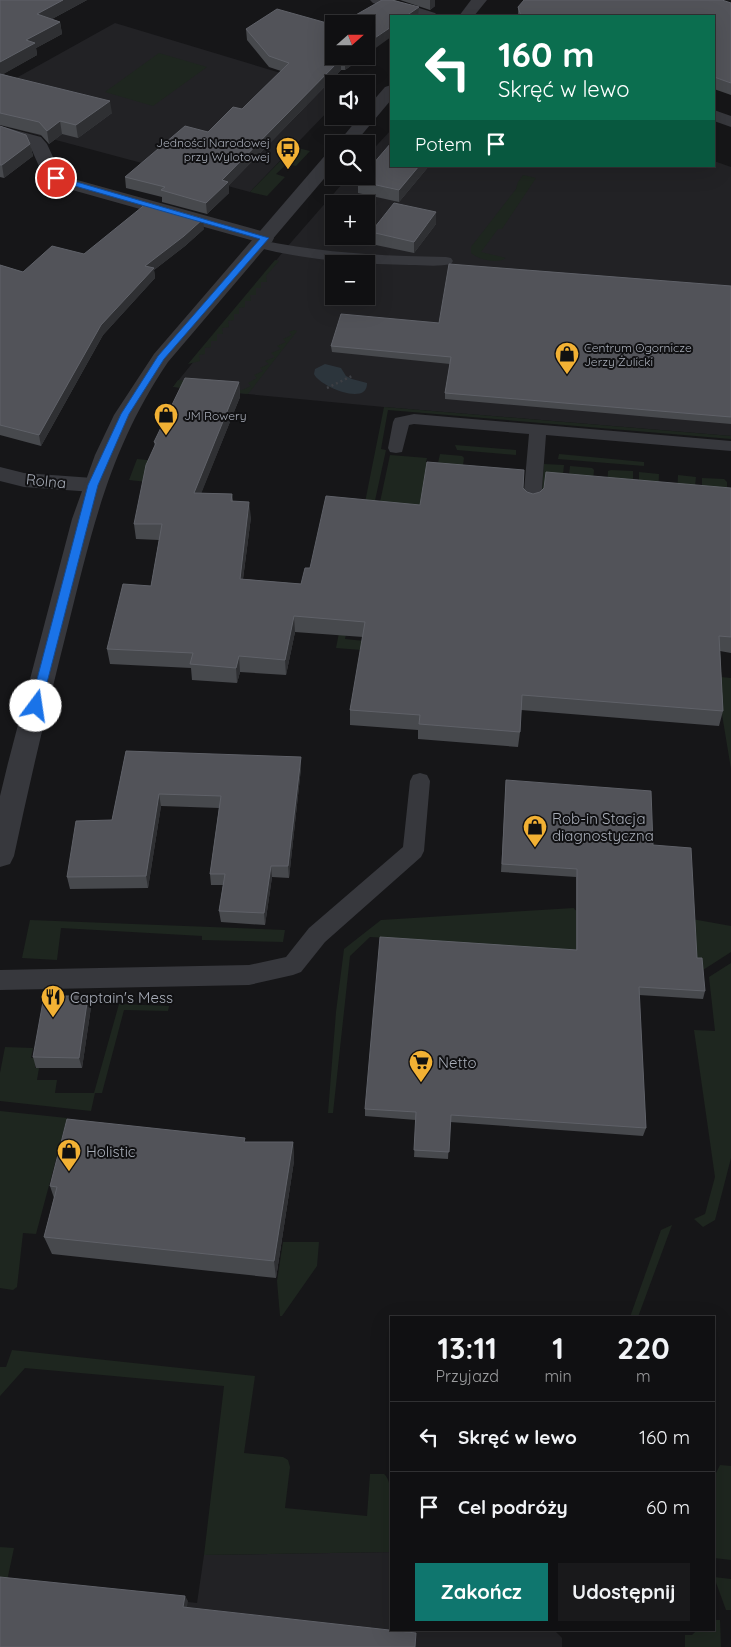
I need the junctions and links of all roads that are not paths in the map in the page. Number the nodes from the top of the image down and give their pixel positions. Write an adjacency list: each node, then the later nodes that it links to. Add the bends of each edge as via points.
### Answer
1 (378, 0): 3 (street)
2 (479, 0): 4 (street)
3 (427, 15)
4 (467, 15)
5 (390, 91): 9 (street)
6 (715, 115): 7 (street)
7 (731, 122)
8 (0, 131): 11 (street, via 38,144 51,173 64,182)
9 (353, 135)
10 (325, 167): 11 (street)
11 (262, 241): 12 (lane, via 303,254); 17 (street, via 154,368 125,414)
12 (446, 261)
13 (538, 430): 14 (lane); 15 (lane, via 407,420 401,422); 18 (lane)
14 (731, 446)
15 (396, 448)
16 (0, 474): 17 (street, Rolna, via 24,480)
17 (93, 485): 20 (street)
18 (532, 502)
19 (420, 781): 21 (lane, via 413,851 317,935 293,965 249,975)
20 (0, 856)
21 (0, 980)

